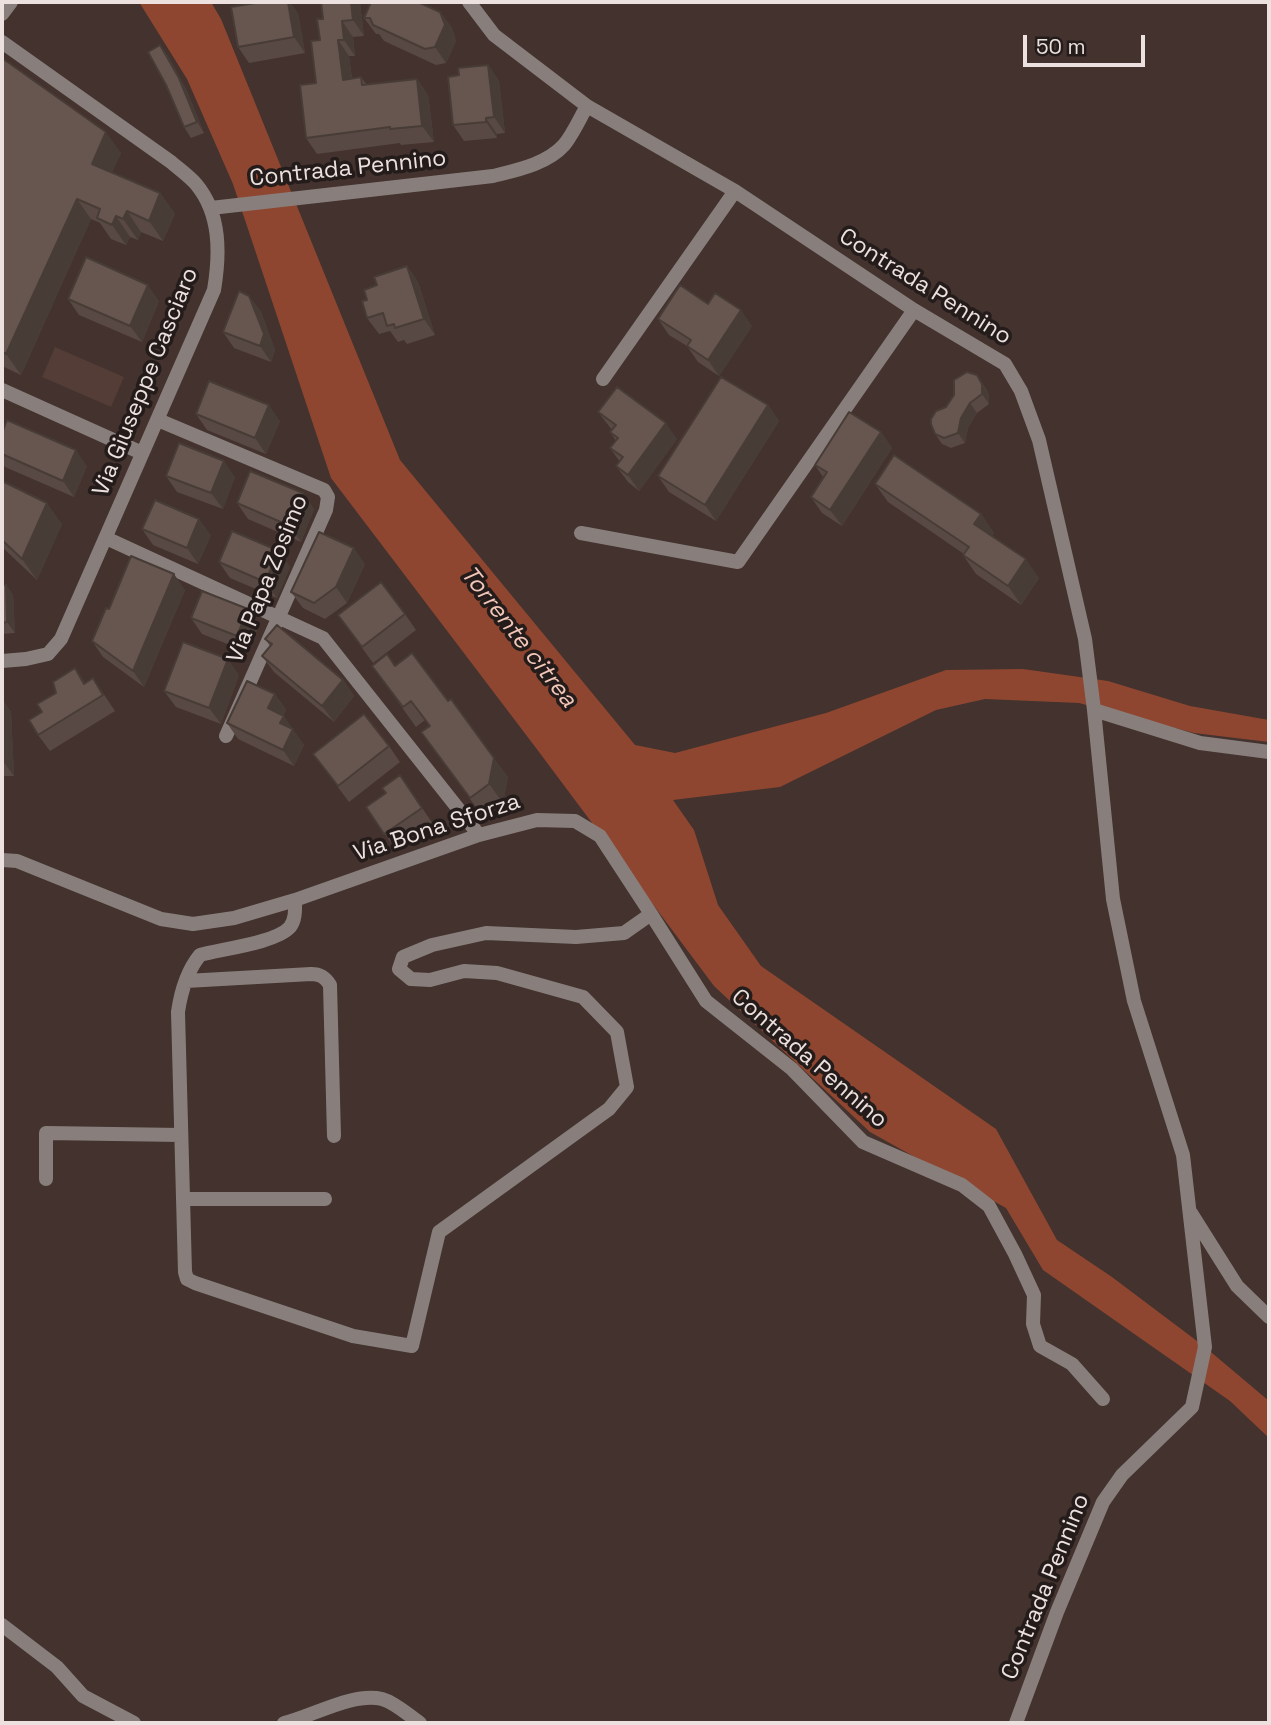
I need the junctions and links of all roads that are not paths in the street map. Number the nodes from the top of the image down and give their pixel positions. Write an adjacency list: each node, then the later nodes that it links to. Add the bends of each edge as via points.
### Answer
1 (10, 2): 3 (street)
2 (469, 2): 5 (street, Contrada Pennino, via 494,35)
3 (2, 14)
4 (2, 42): 7 (street, Via Giuseppe Casciaro, via 171,162 196,184)
5 (587, 106): 6 (street, Contrada Pennino); 7 (street, Contrada Pennino, via 564,145 522,169)
6 (735, 191): 8 (street, Contrada Pennino); 9 (street)
7 (211, 208): 11 (street, Via Giuseppe Casciaro, via 219,263 214,290)
8 (914, 310): 13 (street, via 738,562); 17 (street, Contrada Pennino, via 1005,364 1021,391 1039,440 1085,639)
9 (603, 379)
10 (2, 390): 12 (street)
11 (158, 420): 12 (street, Via Giuseppe Casciaro); 15 (street, Via Papa Zosimo, via 324,489 326,510)
12 (142, 453): 14 (street, Via Giuseppe Casciaro)
13 (581, 533)
14 (106, 538): 15 (street); 16 (street, Via Giuseppe Casciaro, via 61,639 48,654)
15 (279, 617): 18 (street, Via Papa Zosimo); 20 (street, via 323,638)
16 (2, 661)
17 (1094, 710): 19 (street, via 1200,743); 30 (street, Contrada Pennino, via 1113,898 1134,1001 1183,1155)
18 (226, 736)
19 (1269, 752)
20 (479, 835): 22 (street, Via Bona Sforza); 23 (street, Via Bona Sforza, via 537,820 575,821 600,836)
21 (2, 860): 22 (street, Via Bona Sforza, via 17,861 161,919 193,924 234,918)
22 (295, 900): 24 (street, via 292,925 283,932 200,955)
23 (651, 914): 28 (street, via 624,933 576,937 486,933 403,957 399,969 411,979 430,980 464,971 496,973 583,997 617,1032 626,1087 609,1109 439,1232 412,1346 353,1336 187,1279); 32 (street, Contrada Pennino, via 706,1001 792,1069 863,1142 962,1185 989,1206 1034,1295 1033,1324 1040,1346 1072,1364)
24 (186, 981): 25 (street, via 178,1012); 26 (street, via 311,974 326,979 330,985)
25 (181, 1135): 27 (street, via 46,1133); 28 (street)
26 (334, 1136)
27 (46, 1179)
28 (184, 1199): 29 (street)
29 (325, 1199)
30 (1188, 1209): 31 (street, via 1237,1286); 37 (street, Contrada Pennino, via 1205,1347 1195,1400 1122,1475 1103,1502)
31 (1269, 1317)
32 (1103, 1399)
33 (2, 1626): 34 (street, via 58,1667 83,1696)
34 (134, 1723)
35 (284, 1723): 36 (street, via 367,1698 394,1704)
36 (420, 1723)
37 (1016, 1723)

